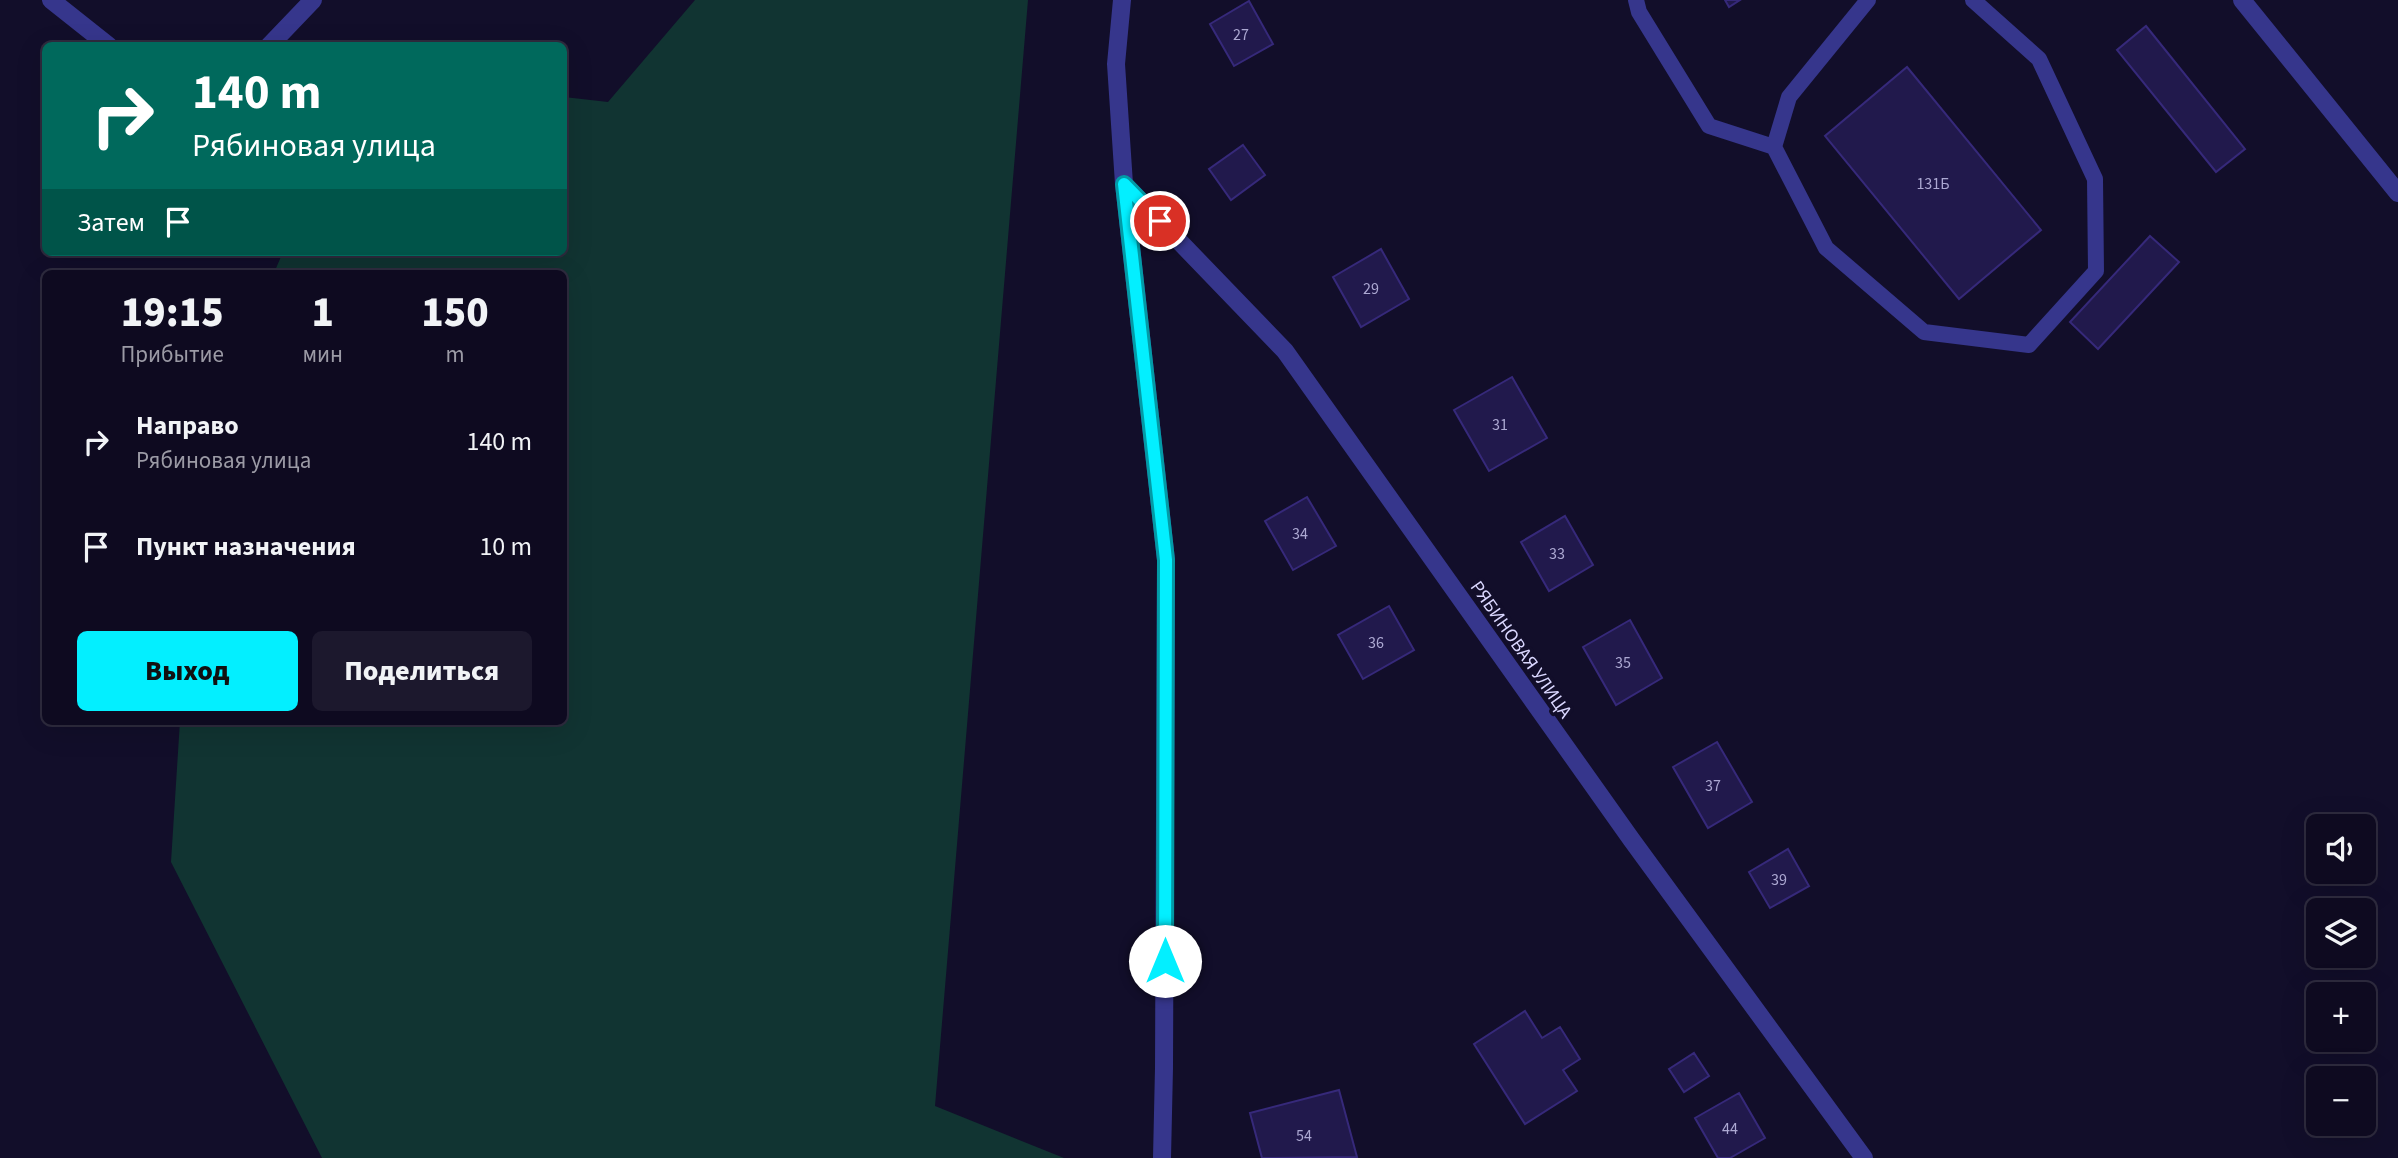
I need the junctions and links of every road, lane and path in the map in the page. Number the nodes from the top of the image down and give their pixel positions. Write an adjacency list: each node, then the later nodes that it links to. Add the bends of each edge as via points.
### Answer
1 (51, 0): 8 (street)
2 (313, 0): 9 (street)
3 (1122, 0): 11 (street, via 1116,64)
4 (1636, 0): 10 (lane, via 1709,126)
5 (1868, 0): 10 (lane, via 1789,97)
6 (1973, 0): 10 (lane, via 2039,59 2095,179 2096,271 2029,345 1924,332 1826,248)
7 (2242, 0): 12 (street)
8 (104, 42)
9 (273, 42)
10 (1774, 147)
11 (1124, 184): 13 (street, via 1166,560); 14 (street, РЯБИНОВАЯ УЛИЦА, via 1285,351)
12 (2398, 193)
13 (1162, 1158)
14 (1864, 1158)

